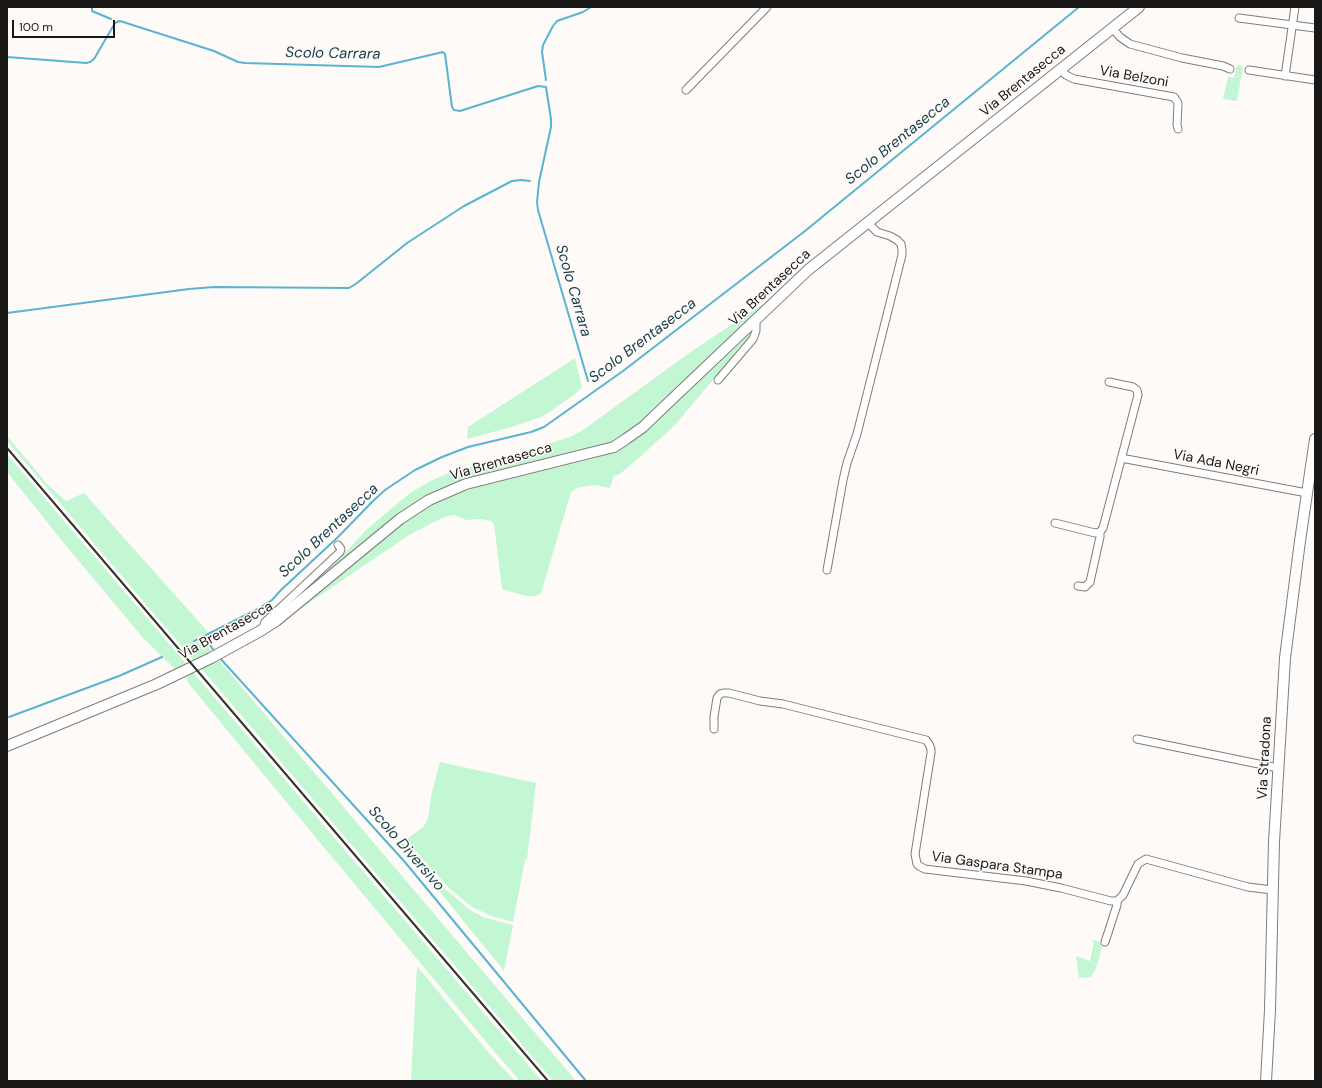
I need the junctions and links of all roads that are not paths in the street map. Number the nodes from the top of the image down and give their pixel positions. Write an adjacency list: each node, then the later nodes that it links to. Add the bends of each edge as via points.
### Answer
1 (767, 7): 13 (street)
2 (1139, 7): 6 (street, Via Brentasecca)
3 (1295, 7): 5 (street)
4 (1239, 18): 5 (street)
5 (1293, 25): 7 (street); 11 (street)
6 (1112, 28): 8 (street, Via Brentasecca); 9 (street, via 1130,44)
7 (1315, 28)
8 (1060, 69): 14 (street, Via Belzoni, via 1074,79 1174,97 1178,103); 15 (street, Via Brentasecca)
9 (1230, 69)
10 (1249, 70): 11 (street)
11 (1285, 76): 12 (street)
12 (1315, 80)
13 (686, 90)
14 (1178, 129)
15 (868, 223): 16 (street, Via Brentasecca, via 808,270); 25 (street, via 877,232 897,240 901,244 902,255 857,434 844,474)
16 (756, 319): 17 (street, via 753,339); 27 (street, Via Brentasecca, via 668,404 614,447 466,484 416,507)
17 (718, 380)
18 (1109, 382): 20 (street, via 1133,387 1138,395)
19 (1315, 439): 21 (street, Via Stradona)
20 (1121, 458): 21 (street, Via Ada Negri); 23 (street)
21 (1307, 494): 31 (street, Via Stradona, via 1286,646)
22 (1055, 523): 23 (street)
23 (1100, 532): 26 (street, via 1090,582 1085,587)
24 (338, 545): 27 (street, via 340,552 265,622)
25 (827, 570)
26 (1078, 586)
27 (262, 630): 30 (street, Via Brentasecca, via 157,684)
28 (714, 729): 33 (street, Via Gaspara Stampa, via 717,698 720,694 730,693 926,740 931,753 915,854 919,866 933,870 1026,881 1110,901)
29 (1137, 739): 31 (street)
30 (7, 746)
31 (1278, 768): 32 (street, Via Stradona)
32 (1272, 890): 33 (street, via 1242,886 1146,859 1140,861 1123,895); 35 (street, Via Stradona)
33 (1117, 900): 34 (street)
34 (1105, 942)
35 (1266, 1081)

